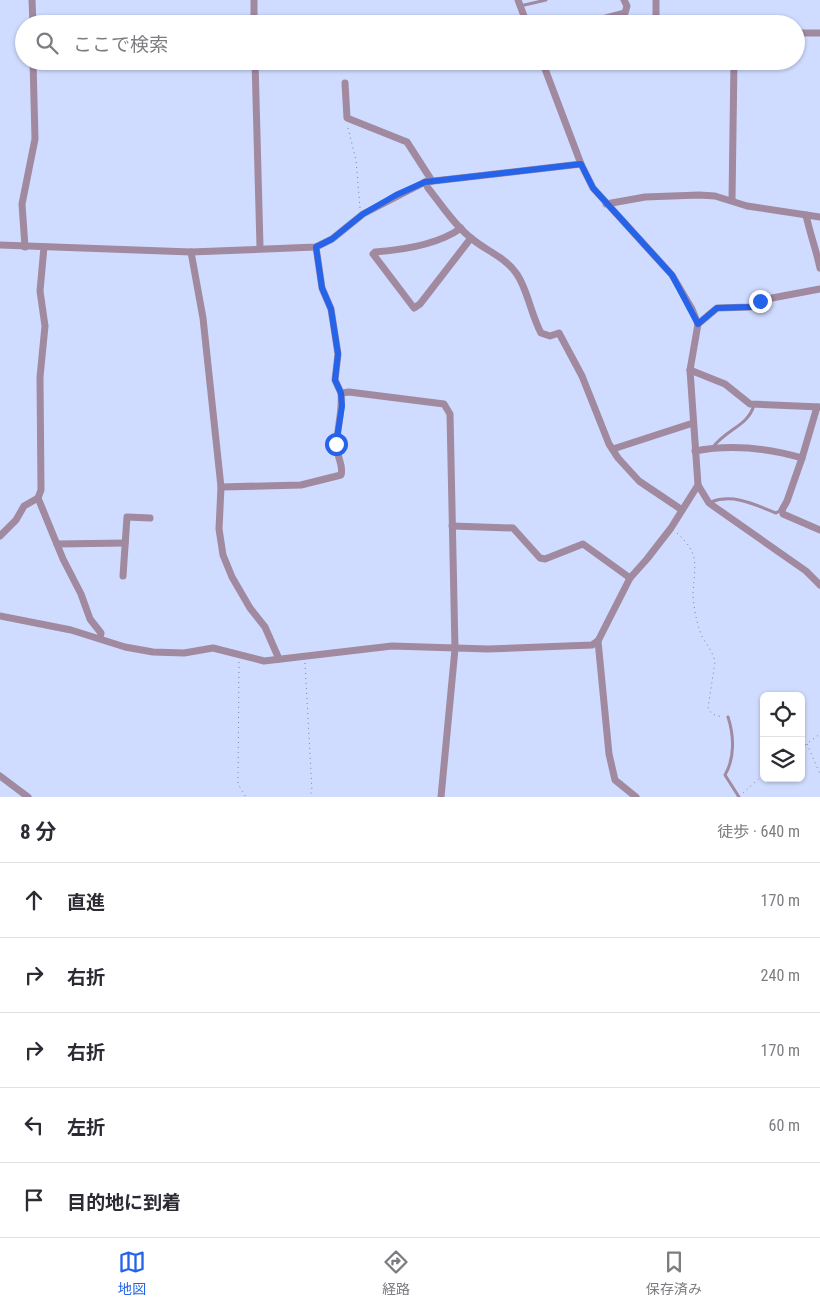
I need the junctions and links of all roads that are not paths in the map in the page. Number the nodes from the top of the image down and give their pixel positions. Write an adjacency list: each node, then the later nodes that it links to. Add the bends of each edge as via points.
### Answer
1 (32, 0): 7 (street)
2 (254, 0): 8 (street)
3 (546, 0): 6 (lane)
4 (624, 0): 10 (street, via 627,6 625,13)
5 (656, 0): 11 (street)
6 (519, 3): 9 (street)
7 (32, 15)
8 (254, 15)
9 (524, 15)
10 (617, 15)
11 (656, 15)
12 (805, 33): 13 (street)
13 (820, 34)
14 (33, 70): 28 (street, via 34,139 22,204)
15 (255, 70): 30 (street)
16 (545, 70): 19 (street)
17 (734, 70): 21 (street)
18 (345, 83): 20 (street, via 347,118 407,142)
19 (581, 164): 20 (street); 22 (street, via 593,188)
20 (429, 181): 25 (street, via 428,188); 31 (street, via 360,216 332,239)
21 (732, 200): 22 (street, via 699,195 645,197); 23 (street, via 747,206)
22 (606, 204): 35 (street, via 672,275)
23 (806, 215): 24 (street); 33 (street)
24 (820, 217)
25 (461, 228): 26 (street); 26 (street, via 437,240 373,254 414,308)
26 (471, 238): 42 (street, via 502,256 516,273 524,285 541,333 550,336 559,333 582,376)
27 (0, 245): 28 (street)
28 (25, 246): 29 (street)
29 (44, 247): 32 (street); 47 (street, via 40,291 45,326 40,377 42,490)
30 (260, 247): 31 (street); 32 (street)
31 (316, 247): 37 (street, via 322,288 331,309 338,354 335,380)
32 (191, 252): 46 (street, via 203,318)
33 (820, 268)
34 (820, 289): 35 (street, via 772,298 750,307 717,308)
35 (698, 324): 36 (street)
36 (690, 370): 38 (street, via 725,384); 40 (street)
37 (341, 393): 46 (street, via 336,444 343,470 341,474 301,485); 52 (street, via 444,404 450,414)
38 (754, 405): 39 (street); 41 (lane, via 749,418 726,432)
39 (818, 407): 44 (street)
40 (693, 423): 42 (street); 43 (street)
41 (713, 447): 43 (street); 44 (street, via 764,449)
42 (613, 450): 49 (street, via 639,481)
43 (695, 451): 45 (street)
44 (802, 458): 50 (street)
45 (698, 485): 48 (street); 49 (street)
46 (221, 488): 64 (street, via 219,529 223,555 246,600 265,627)
47 (38, 498): 54 (street, via 24,506); 56 (street)
48 (710, 503): 50 (lane, via 740,500 776,513); 59 (street, via 806,571)
49 (682, 510): 58 (street, via 648,559)
50 (782, 510): 53 (street, via 783,514)
51 (150, 518): 55 (street, via 127,517)
52 (452, 526): 58 (street, via 513,528 540,558 545,559 583,544); 63 (street)
53 (820, 530)
54 (0, 536)
55 (125, 543): 56 (street); 57 (street)
56 (57, 544): 61 (street, via 90,619 101,633)
57 (123, 576)
58 (630, 578): 62 (street)
59 (820, 585)
60 (0, 616): 61 (street)
61 (100, 638): 64 (street, via 152,652 184,653 213,648 264,661)
62 (598, 641): 63 (street, via 592,645); 69 (street, via 615,780)
63 (455, 648): 64 (street, via 392,646); 68 (street)
64 (279, 659)
65 (728, 717): 70 (lane, via 732,762 725,775)
66 (0, 776): 67 (street)
67 (28, 797)
68 (441, 797)
69 (636, 797)
70 (739, 797)

